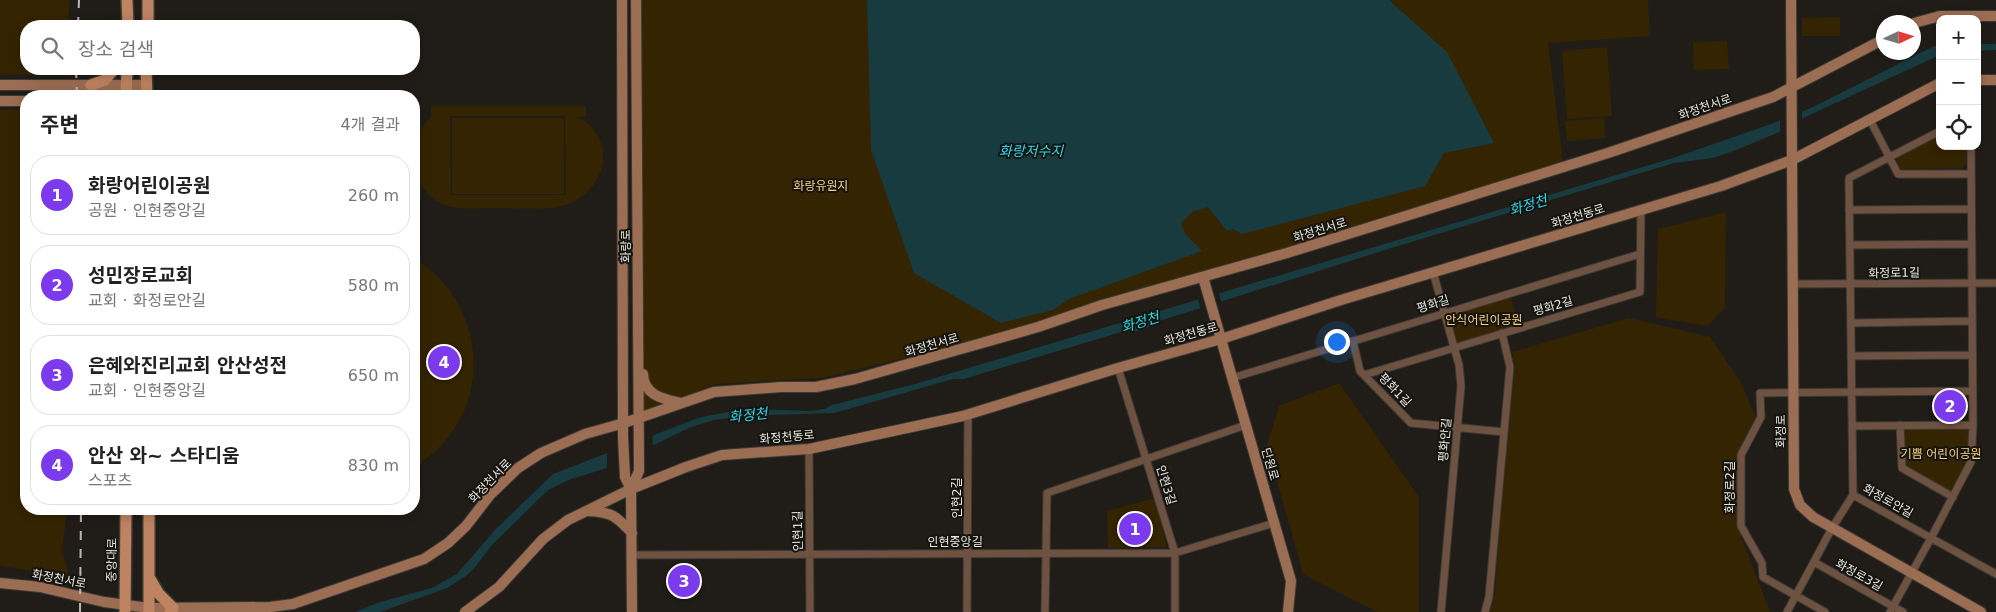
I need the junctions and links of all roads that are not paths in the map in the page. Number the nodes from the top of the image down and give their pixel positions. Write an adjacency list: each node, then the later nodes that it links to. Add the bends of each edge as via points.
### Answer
1 (127, 0): 7 (main road)
2 (148, 0): 8 (main road)
3 (622, 0): 62 (street, 화랑로)
4 (636, 0): 50 (street, 화랑로)
5 (1791, 0): 19 (street)
6 (1996, 16): 9 (street, via 1940,16)
7 (128, 20)
8 (148, 20)
9 (1921, 22)
10 (1876, 44): 19 (street, 화정천서로)
11 (109, 75): 18 (main road)
12 (127, 75): 21 (main road)
13 (146, 75): 22 (main road)
14 (1981, 80): 15 (street)
15 (1996, 80)
16 (1936, 84): 25 (street, 화정천동로)
17 (0, 85): 18 (street)
18 (91, 85): 20 (street)
19 (1792, 87): 29 (street, 화정로); 38 (street, 화정천서로, via 1773,97 1601,156)
20 (120, 90)
21 (126, 90)
22 (146, 90)
23 (0, 101): 24 (street)
24 (20, 101)
25 (1870, 120): 28 (street); 29 (street, 화정천동로)
26 (1936, 133): 28 (street, 화정로안길)
27 (1971, 150): 30 (street)
28 (1889, 157): 30 (street, via 1898,174); 33 (street, 화정로안길, via 1849,178)
29 (1792, 160): 32 (street, 화정천동로); 41 (street, 화정로)
30 (1971, 174): 31 (street)
31 (1971, 209): 33 (street); 34 (street)
32 (1641, 210): 36 (street, 평화2길); 37 (street, 화정천동로)
33 (1849, 210): 35 (street, 화정로안길)
34 (1971, 244): 35 (street); 39 (street)
35 (1850, 245): 42 (street, 화정로안길)
36 (1640, 254): 43 (street, 평화길); 46 (street, 평화2길, via 1640,292)
37 (1433, 272): 43 (street, 평화안길); 47 (street, 화정천동로)
38 (1203, 280): 47 (street, 단원로); 59 (street, 화정천서로, via 1102,305 1038,327 855,379 816,387 714,392)
39 (1971, 283): 40 (street, 화정로1길); 42 (street, 화정로1길); 44 (street)
40 (1996, 283)
41 (1793, 284): 42 (street, 화정로1길); 57 (street, 화정로)
42 (1850, 285): 45 (street, 화정로안길)
43 (1445, 312): 48 (street, 평화길); 49 (street, 평화안길)
44 (1972, 321): 45 (street); 51 (street)
45 (1851, 323): 52 (street, 화정로안길)
46 (1502, 333): 49 (street, 평화2길); 68 (street, via 1510,367)
47 (1221, 339): 53 (street, 화정천동로); 55 (street, 단원로)
48 (1353, 341): 54 (street, 평화1길, via 1360,371); 55 (street, 평화길)
49 (1454, 347): 54 (street, 평화2길); 67 (street, 평화안길, via 1461,386)
50 (639, 351): 59 (street, via 647,389 658,397); 61 (street, 화랑로)
51 (1972, 355): 52 (street); 56 (street)
52 (1851, 356): 58 (street, 화정로안길)
53 (1118, 368): 60 (street, 화정천동로); 70 (street, 인현3길)
54 (1364, 375): 67 (street, 평화1길, via 1411,423)
55 (1232, 378): 63 (street, 단원로)
56 (1972, 391): 58 (street); 65 (street)
57 (1794, 392): 58 (street); 78 (street, 화정로, via 1794,489 1800,505); 91 (street, 화정로2길, via 1760,393 1761,417 1741,455 1741,526 1762,563 1763,577)
58 (1851, 392): 66 (street, 화정로안길)
59 (682, 403): 61 (street, 화정천서로)
60 (968, 414): 69 (street, 화정천동로); 83 (street, 인현2길)
61 (639, 418): 62 (street, 화정천서로); 71 (street, 화랑로, via 639,472)
62 (624, 423): 71 (street, 화랑로, via 625,477); 95 (street, 화정천서로, via 585,434 518,468 448,543 406,567 293,604)
63 (1246, 425): 70 (street); 77 (street, 단원로)
64 (1900, 425): 65 (street); 66 (street); 73 (street, via 1902,468)
65 (1973, 425): 73 (street, via 1971,462)
66 (1852, 426): 72 (street, 화정로안길)
67 (1457, 428): 68 (street, 평화1길); 103 (street, 평화안길)
68 (1504, 432): 104 (street)
69 (809, 449): 71 (street, 화정천동로, via 722,455); 82 (street, 인현1길)
70 (1146, 459): 81 (street, 인현3길); 84 (street, via 1047,493)
71 (631, 489): 74 (street, 화정천동로); 79 (street, 화랑로)
72 (1853, 495): 78 (street); 80 (street, 화정로안길)
73 (1953, 497): 80 (street)
74 (586, 511): 79 (street, via 606,512 620,520); 96 (street, 화정천동로, via 543,539 499,587)
75 (126, 515): 92 (main road, 중앙대로)
76 (149, 515): 89 (main road)
77 (1274, 523): 81 (street, 인현중앙길); 102 (street, 단원로, via 1291,581)
78 (1832, 528): 86 (street); 87 (street, 화정로)
79 (632, 533): 85 (street, 화랑로)
80 (1931, 538): 87 (street); 88 (street, 화정로안길)
81 (1175, 553): 84 (street, 인현중앙길); 101 (street, 인현3길)
82 (810, 554): 83 (street, 인현중앙길); 85 (street, 인현중앙길); 98 (street, 인현1길)
83 (968, 554): 84 (street, 인현중앙길); 99 (street, 인현2길)
84 (1046, 554): 100 (street)
85 (632, 555): 97 (street, 화랑로)
86 (1814, 562): 91 (street); 93 (street, 화정로3길)
87 (1912, 574): 93 (street); 108 (street, 화정로)
88 (1996, 574)
89 (149, 577): 94 (main road); 95 (main road)
90 (0, 583): 92 (street, 화정천서로, via 40,587)
91 (1795, 595): 105 (street); 106 (street)
92 (125, 608): 94 (street, 화정천서로)
93 (1892, 609): 107 (street, 화정로3길)
94 (149, 610): 95 (street, 화정천서로)
95 (171, 610)
96 (466, 612)
97 (632, 612)
98 (810, 612)
99 (968, 612)
100 (1045, 612)
101 (1175, 612)
102 (1288, 612)
103 (1441, 612)
104 (1485, 612)
105 (1787, 612)
106 (1825, 612)
107 (1902, 612)
108 (1981, 612)

